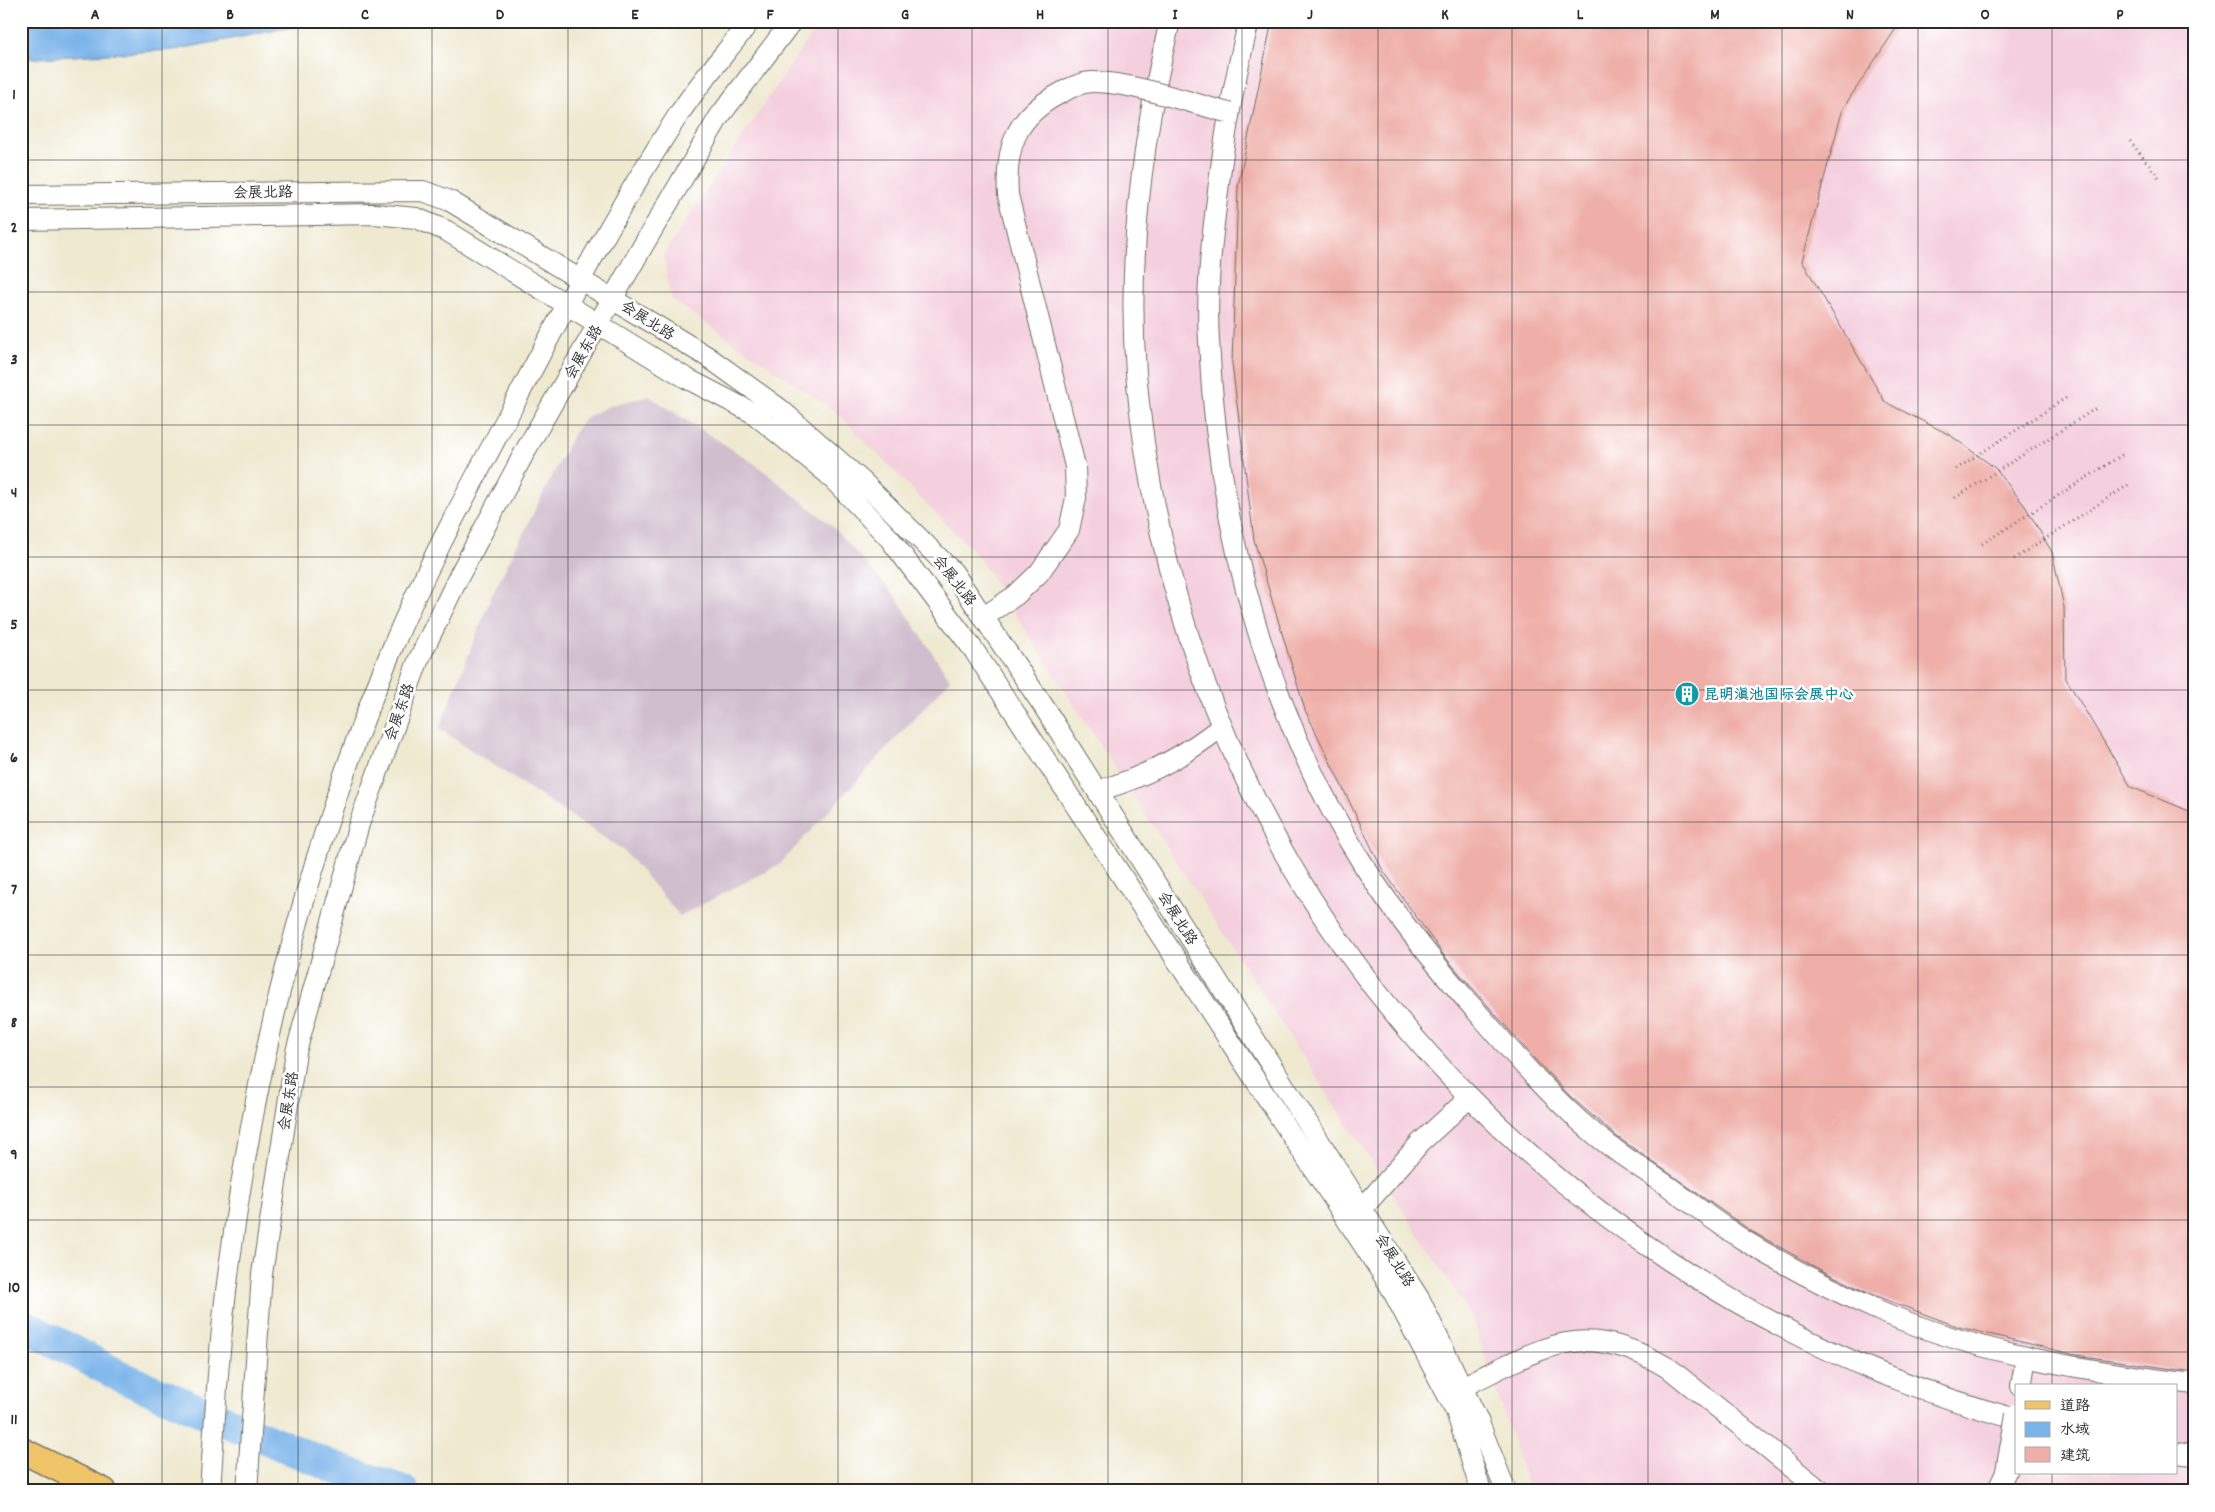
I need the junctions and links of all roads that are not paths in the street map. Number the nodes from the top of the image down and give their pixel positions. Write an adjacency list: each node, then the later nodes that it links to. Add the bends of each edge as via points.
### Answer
1 (750, 21): 8 (street, 会展东路, via 680,113)
2 (792, 21): 9 (street, 会展东路, via 719,117)
3 (1170, 21): 13 (street, via 1147,134 1140,192 1134,314 1136,372 1162,543 1191,648)
4 (1249, 21): 5 (street)
5 (1229, 113): 12 (street, bridge, via 1124,86 1091,82 1075,85 1047,100 1024,122 1015,136 1006,167 1008,195 1076,466 1076,498 1069,530 1039,573); 17 (street, via 1210,261 1208,339 1216,432 1230,526 1278,693 1317,780 1362,863 1416,939 1463,997 1530,1072 1591,1132 1745,1240 1814,1279 1883,1312)
6 (21, 195): 8 (street, 会展北路, via 423,191 450,201)
7 (21, 220): 10 (street, 会展北路, via 374,214 416,218 447,231)
8 (579, 278): 9 (street, 会展北路); 10 (street, 会展东路)
9 (613, 299): 11 (street, 会展东路); 12 (street, 会展北路, via 708,357 787,415 863,482 953,572)
10 (566, 304): 11 (street, 会展北路); 27 (street, 会展东路, via 434,555 394,644 329,814 295,927 263,1068 228,1269)
11 (598, 325): 28 (street, 会展东路, via 528,446 422,652 359,824 296,1052 262,1274); 29 (street, 会展北路, via 686,378 753,413 828,474 890,539 973,650 1389,1284 1456,1411)
12 (984, 618): 14 (street, 会展北路)
13 (1221, 727): 14 (street, via 1161,768); 15 (street, via 1278,845 1334,935 1398,1020)
14 (1097, 790): 16 (street, 会展北路)
15 (1469, 1098): 16 (street, via 1421,1142); 21 (street, via 1525,1150 1599,1211 1670,1261 1743,1306 1820,1346 1899,1380)
16 (1362, 1209): 20 (street, 会展北路, via 1420,1300)
17 (2026, 1358): 18 (street); 19 (street)
18 (2021, 1384)
19 (2194, 1384)
20 (1462, 1387): 30 (street, 会展北路); 31 (street, via 1543,1348 1564,1342 1596,1340 1642,1353 1670,1369)
21 (2015, 1419)
22 (2015, 1421): 32 (street, bridge, via 2006,1471)
23 (21, 1450): 26 (main road)
24 (2178, 1453): 25 (street)
25 (2194, 1455)
26 (104, 1491)
27 (210, 1491)
28 (247, 1491)
29 (1481, 1491)
30 (1506, 1491)
31 (1821, 1491)
32 (1997, 1491)

